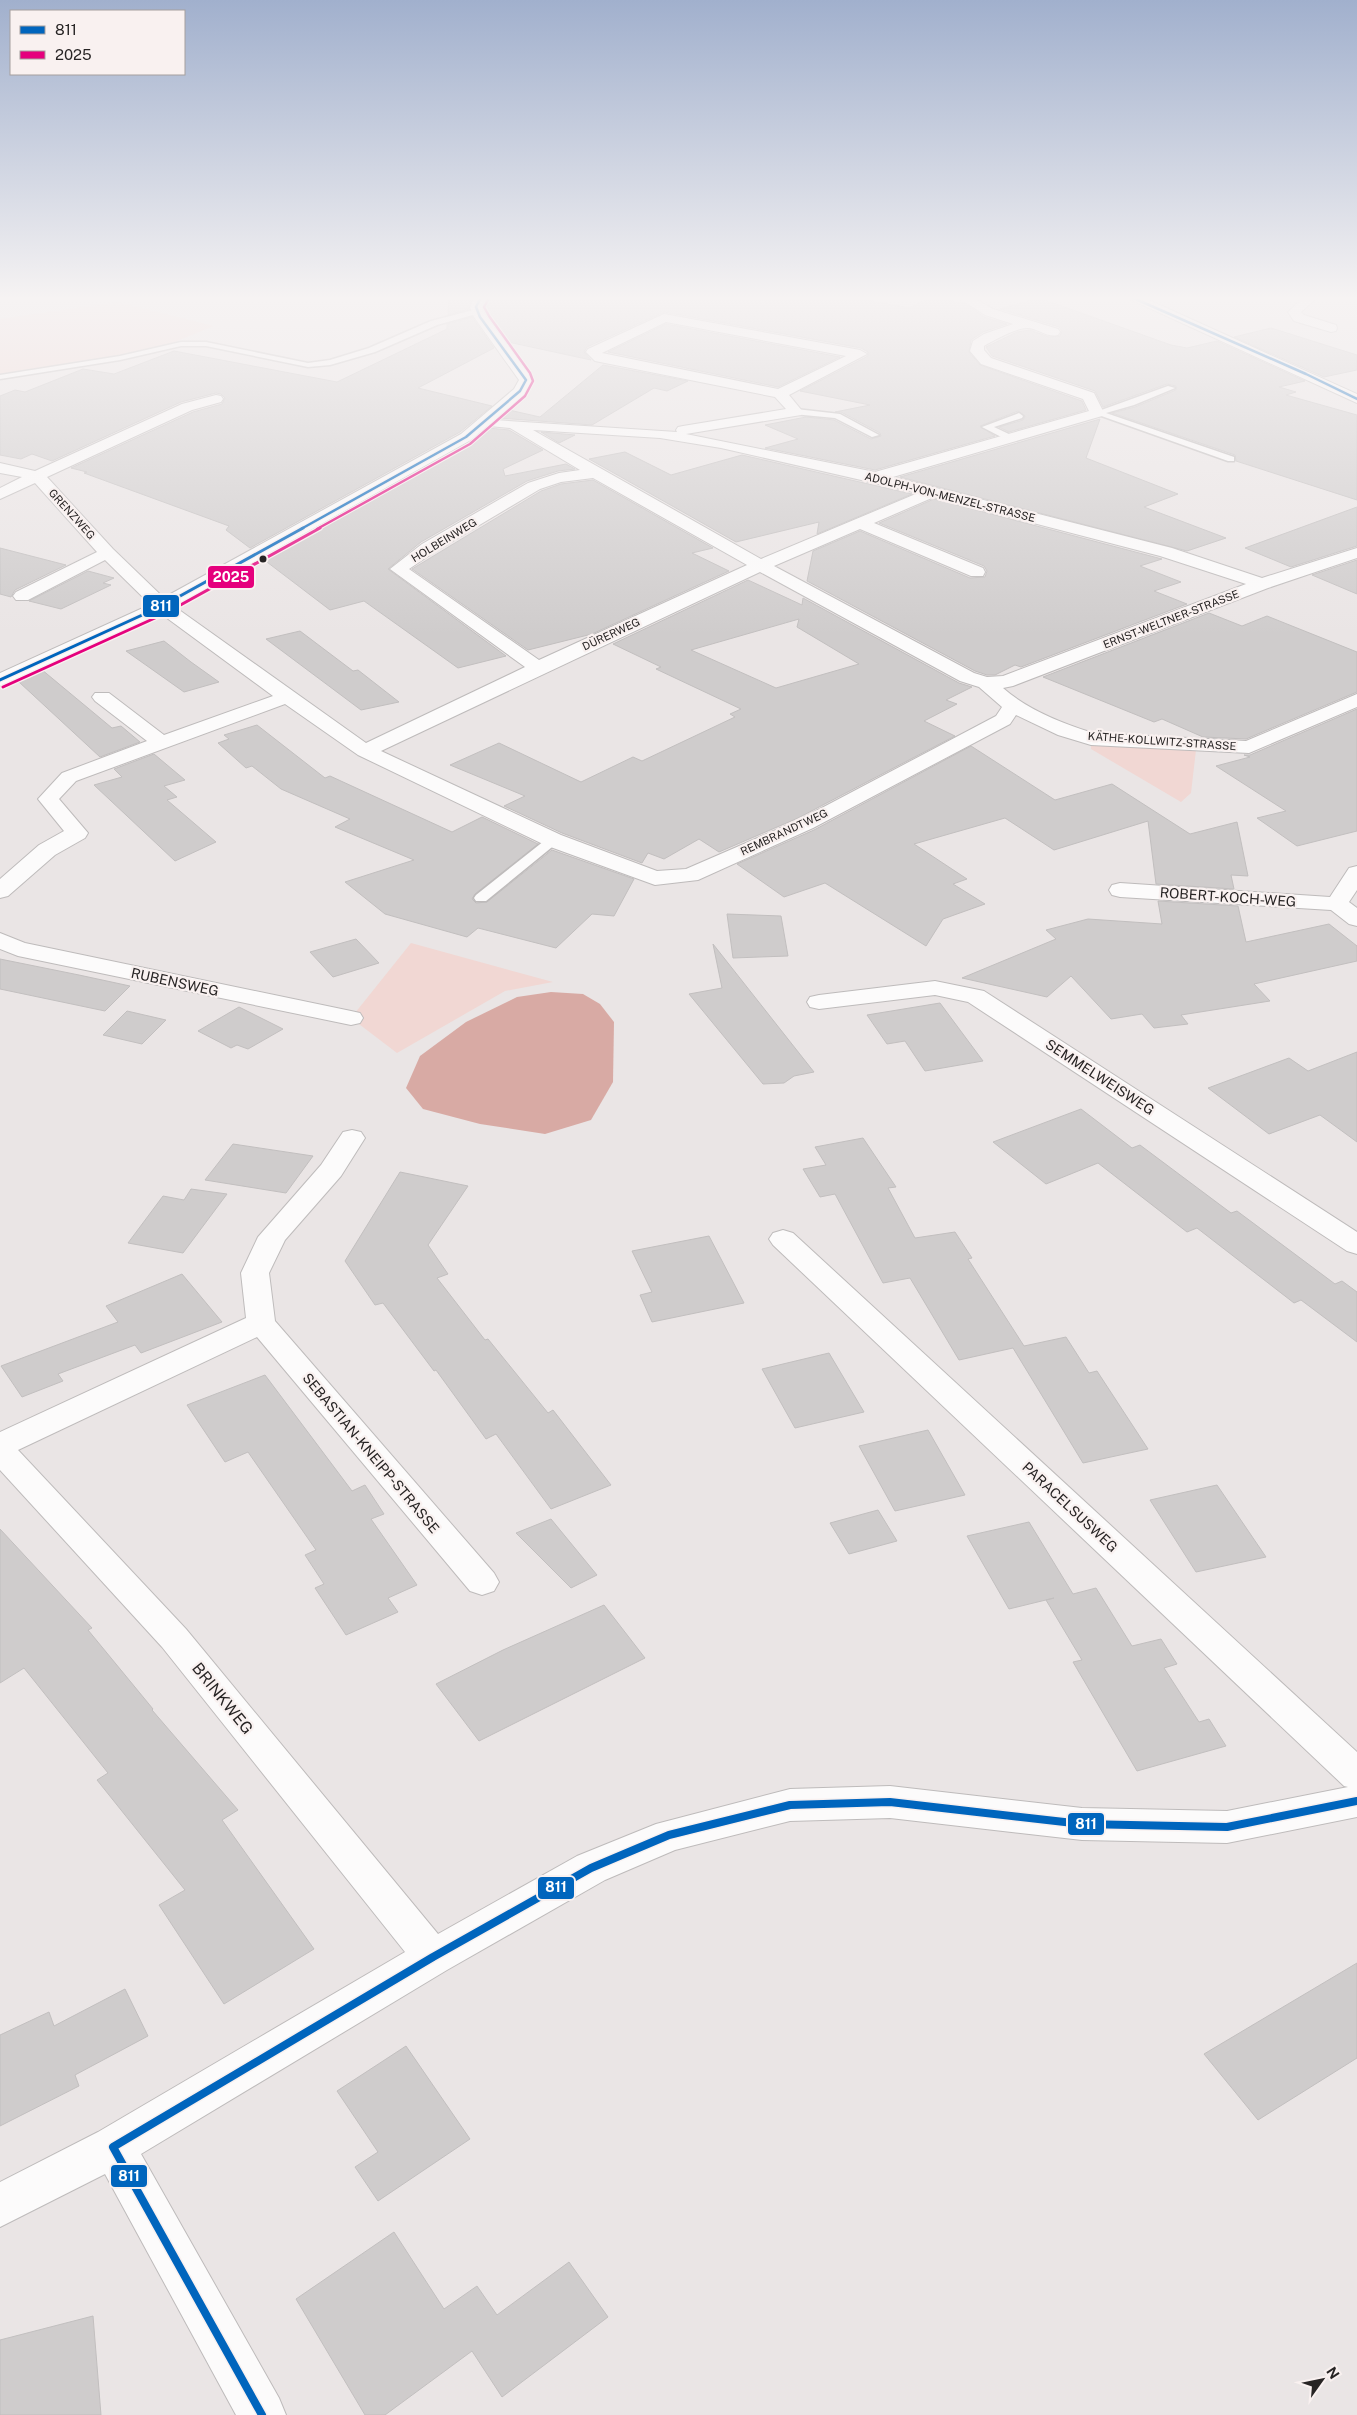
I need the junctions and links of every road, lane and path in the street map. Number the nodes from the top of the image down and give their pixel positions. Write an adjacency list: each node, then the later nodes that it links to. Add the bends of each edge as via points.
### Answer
1 (181, 410): 16 (street, GRENZWEG)
2 (498, 410): 8 (street)
3 (794, 410): 5 (street)
4 (1104, 410): 6 (lane)
5 (796, 412): 10 (street); 11 (lane, via 838,416)
6 (1097, 412): 12 (street); 13 (lane)
7 (1019, 416): 12 (lane, via 986,427)
8 (484, 422): 9 (street, ADOLPH-VON-MENZEL-STRASSE); 27 (street, via 430,458)
9 (515, 425): 10 (street, ADOLPH-VON-MENZEL-STRASSE); 15 (street)
10 (660, 434): 17 (street, ADOLPH-VON-MENZEL-STRASSE)
11 (875, 435)
12 (1010, 438): 17 (street)
13 (1232, 458)
14 (0, 468): 16 (street, GRENZWEG)
15 (593, 473): 23 (street); 28 (street, HOLBEINWEG, via 534,486 398,569)
16 (37, 476): 19 (street, GRENZWEG); 21 (street, GRENZWEG)
17 (875, 477): 18 (street, ADOLPH-VON-MENZEL-STRASSE)
18 (933, 492): 20 (street, DÜRERWEG); 25 (street, ADOLPH-VON-MENZEL-STRASSE, via 1166,552)
19 (0, 494)
20 (861, 523): 23 (street, DÜRERWEG); 24 (street)
21 (107, 553): 26 (street, GRENZWEG); 27 (street, GRENZWEG)
22 (1357, 553): 25 (street, ERNST-WELTNER-STRASSE)
23 (761, 565): 28 (street, DÜRERWEG); 30 (street, KÄTHE-KOLLWITZ-STRASSE, via 967,677)
24 (977, 572)
25 (1262, 584): 30 (street, ERNST-WELTNER-STRASSE, via 1006,682)
26 (22, 596)
27 (162, 606): 29 (street); 32 (street, REMBRANDTWEG)
28 (538, 668): 36 (street, DÜRERWEG)
29 (0, 680)
30 (986, 683): 34 (street, KÄTHE-KOLLWITZ-STRASSE)
31 (102, 697): 35 (street)
32 (287, 698): 35 (street); 36 (street, REMBRANDTWEG)
33 (1357, 700): 34 (street, KÄTHE-KOLLWITZ-STRASSE, via 1249,747 1091,739 1041,720)
34 (1008, 713): 37 (street, REMBRANDTWEG, via 806,824 690,875 655,878)
35 (162, 743): 40 (street, via 69,777 48,799 77,833 47,850)
36 (365, 751): 37 (street, REMBRANDTWEG)
37 (554, 840): 41 (lane)
38 (1357, 873): 42 (street)
39 (1120, 890): 42 (street, ROBERT-KOCH-WEG)
40 (0, 891)
41 (481, 898)
42 (1337, 904): 43 (street)
43 (1357, 919)
44 (0, 940): 46 (street, RUBENSWEG, via 18,949)
45 (819, 1002): 49 (street, SEMMELWEISWEG, via 935,988 976,996)
46 (351, 1018)
47 (352, 1138): 50 (street, via 331,1170 272,1237 255,1273)
48 (784, 1239): 54 (street, PARACELSUSWEG)
49 (1357, 1245)
50 (261, 1323): 51 (street); 53 (street, SEBASTIAN-KNEIPP-STRASSE)
51 (0, 1445)
52 (0, 1450): 56 (street, BRINKWEG, via 174,1638)
53 (482, 1582)
54 (1357, 1775)
55 (1357, 1801): 56 (street, via 1227,1827 1082,1824 890,1802 790,1805 669,1835 600,1864)
56 (433, 1958): 57 (street)
57 (113, 2147): 58 (street); 59 (street)
58 (0, 2205)
59 (262, 2415)

